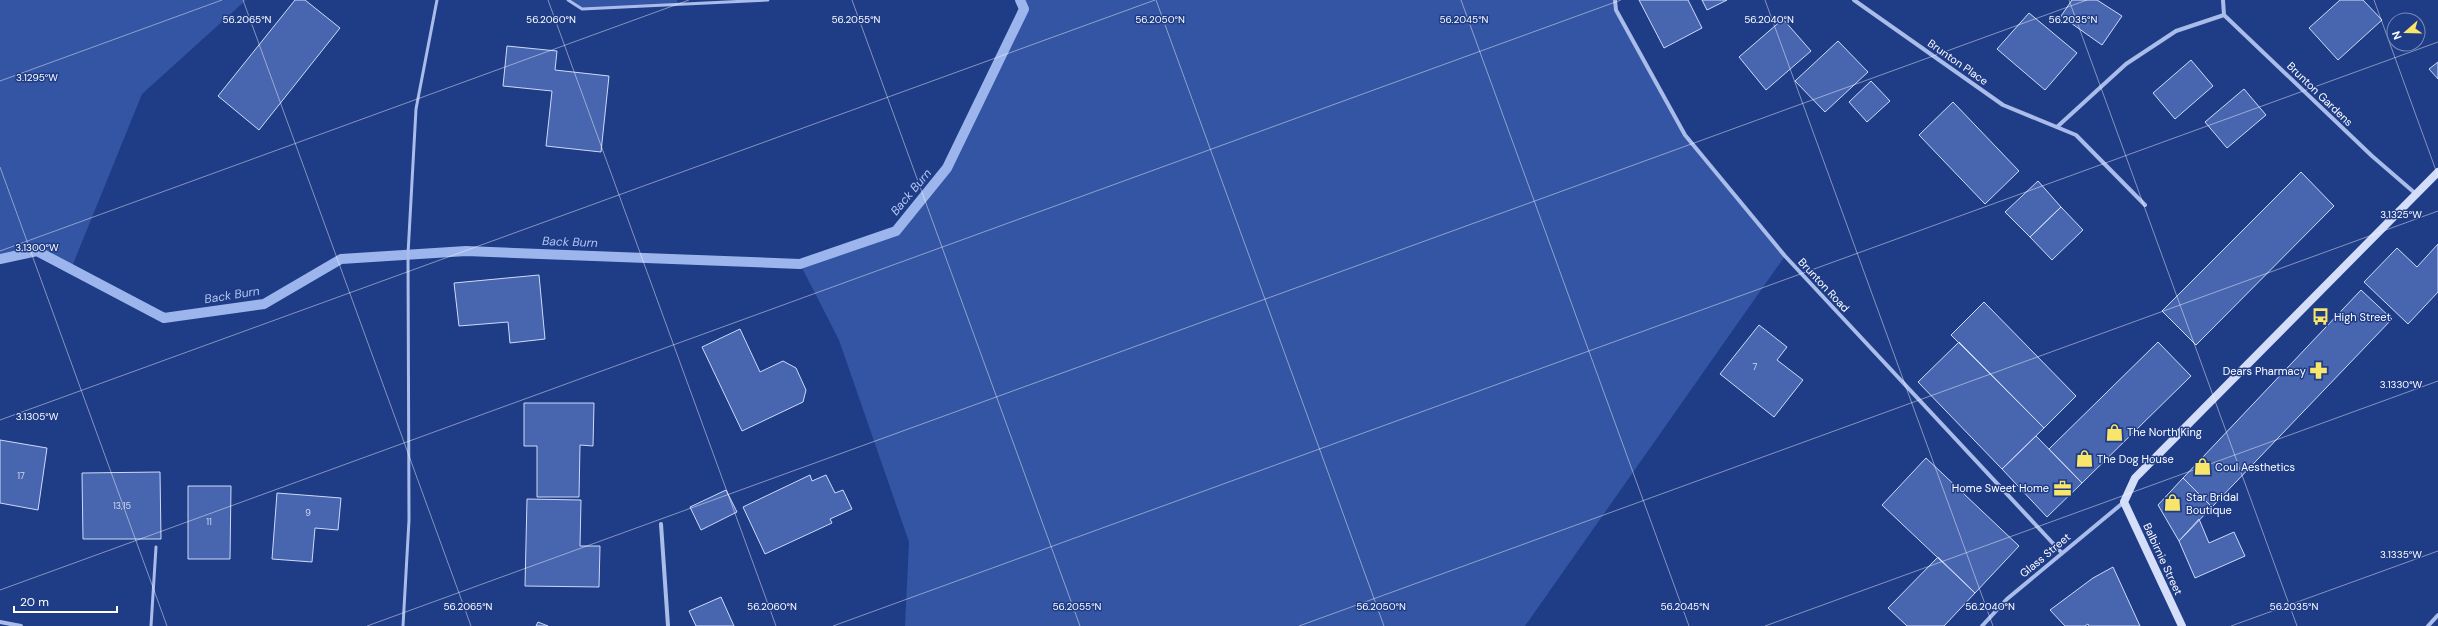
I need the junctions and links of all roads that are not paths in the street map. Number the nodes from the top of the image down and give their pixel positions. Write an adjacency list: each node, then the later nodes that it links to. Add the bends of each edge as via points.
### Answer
1 (438, 0): 20 (lane, via 416,109 408,254 409,520)
2 (568, 0): 3 (lane, via 582,9)
3 (768, 0)
4 (1615, 0): 15 (street, Brunton Road, via 1616,10 1685,135 1785,256)
5 (1854, 0): 8 (street, Brunton Place, via 2004,105)
6 (2223, 0): 7 (street)
7 (2224, 15): 8 (street, via 2176,31 2126,64); 10 (street, Brunton Gardens, via 2372,156)
8 (2057, 127): 11 (street, Brunton Place, via 2076,135)
9 (2438, 172): 10 (main road)
10 (2417, 195): 12 (main road, via 2135,478)
11 (2145, 205)
12 (2124, 502): 15 (street, Glass Street); 23 (main road, Balbirnie Street)
13 (661, 524): 21 (street)
14 (156, 547): 19 (lane)
15 (2061, 552): 22 (street, Glass Street, via 2007,599)
16 (2438, 615): 24 (street)
17 (0, 622): 18 (street)
18 (21, 626)
19 (151, 626)
20 (403, 626)
21 (668, 626)
22 (1982, 626)
23 (2182, 626)
24 (2428, 626)

